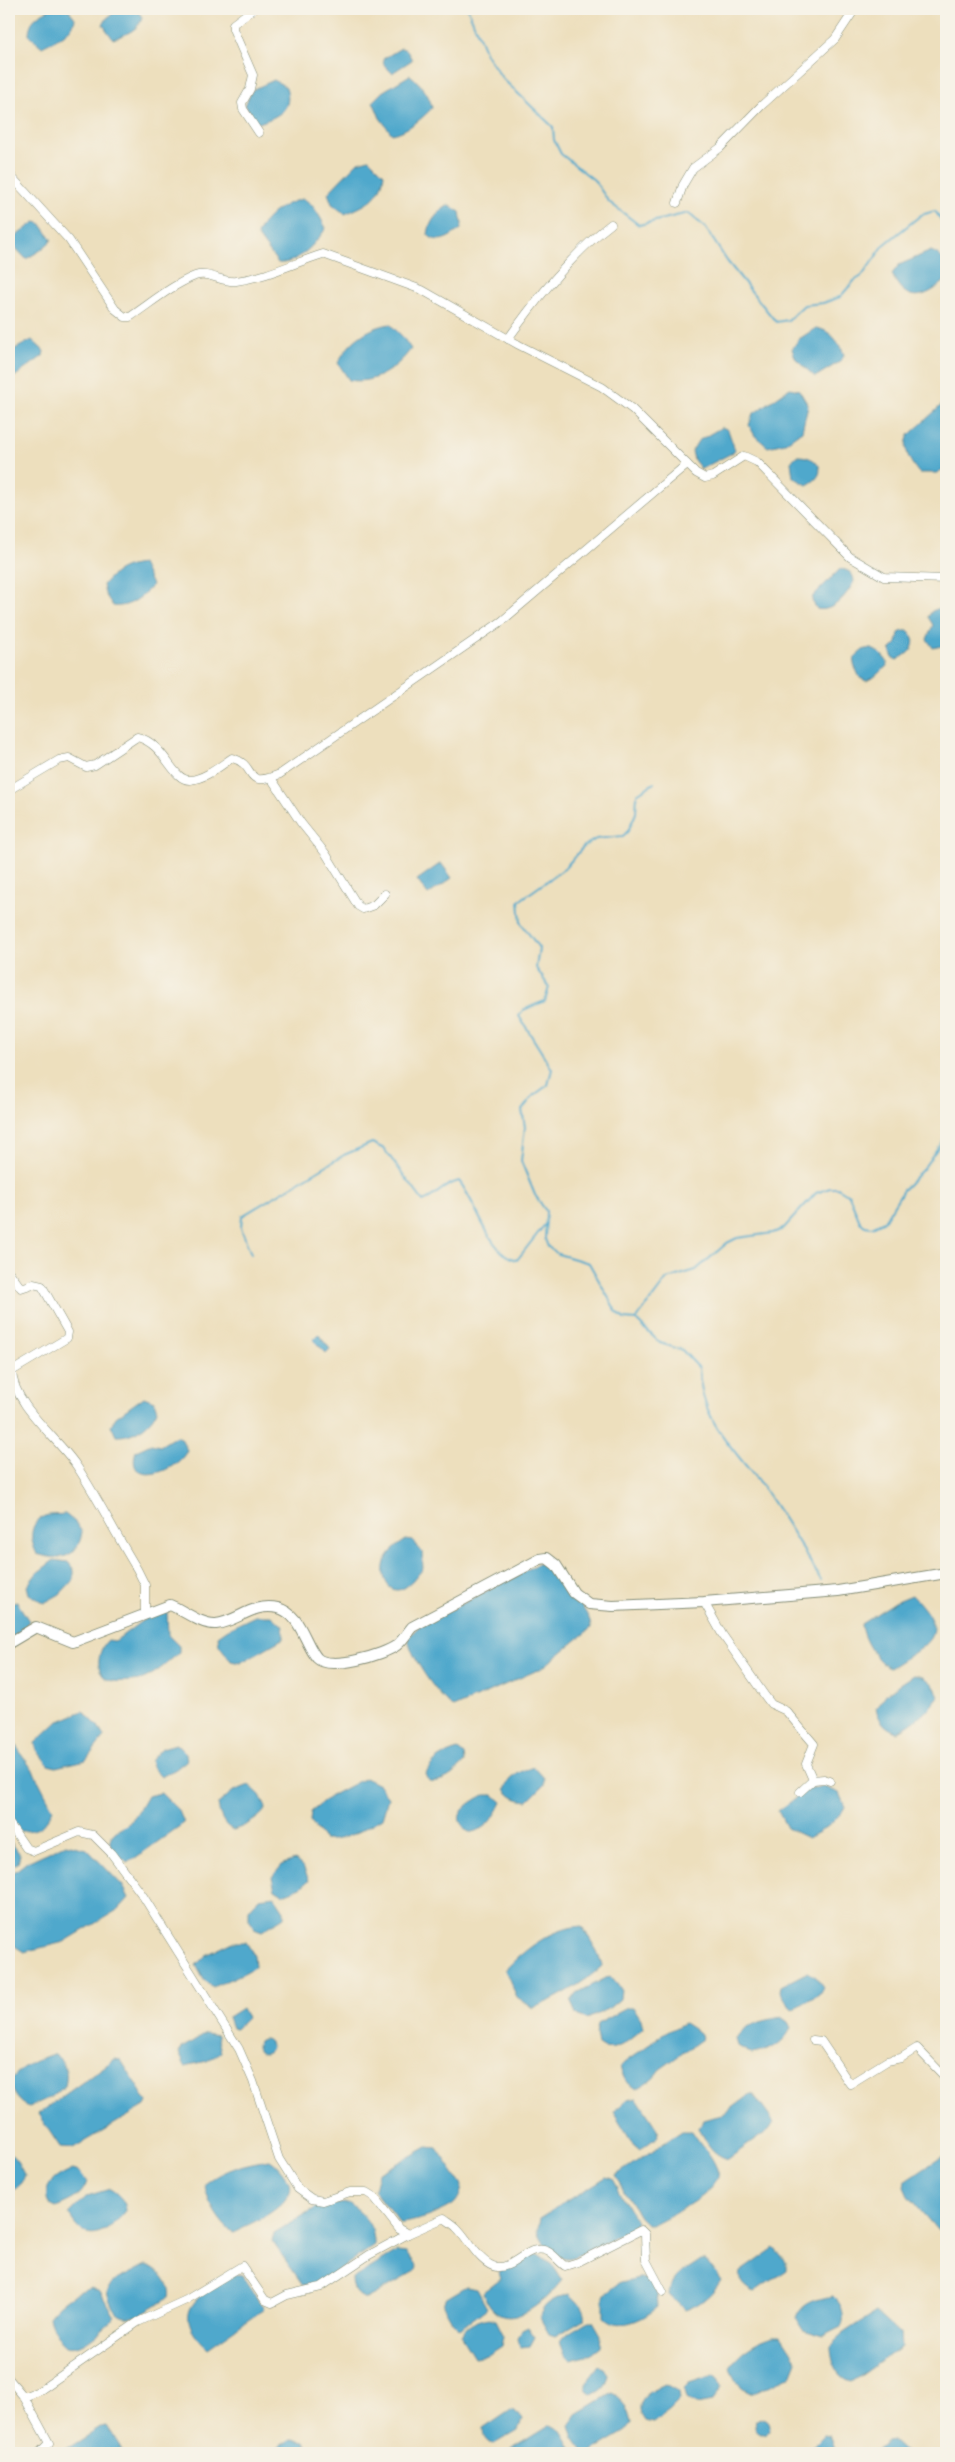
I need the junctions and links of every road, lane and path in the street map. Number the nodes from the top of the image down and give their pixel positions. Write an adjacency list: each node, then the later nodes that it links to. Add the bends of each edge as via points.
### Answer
1 (253, 9): 3 (street, via 233,24 233,29 253,75 243,109)
2 (855, 9): 5 (street, via 835,40 761,106 720,148 693,168)
3 (259, 133)
4 (9, 174): 7 (street, via 69,240 115,309 125,317 197,275 236,281 287,268 323,254 422,290)
5 (677, 203)
6 (611, 224): 7 (street, via 557,277)
7 (508, 339): 8 (street, via 602,387 632,409)
8 (687, 464): 9 (street, via 705,478 744,456 757,462 850,558 884,577); 10 (street, via 502,621)
9 (946, 579)
10 (271, 778): 11 (street, via 255,780 239,760 232,758 204,775 190,780 180,778 154,744 137,737 95,765 86,767 69,758 58,760); 12 (street, via 326,854 358,906 363,909 374,905)
11 (9, 790)
12 (385, 894)
13 (9, 1272): 16 (street, via 21,1288 33,1284 42,1286 68,1332 67,1338 12,1371 12,1383 32,1413 76,1465 137,1569 145,1585)
14 (946, 1573): 15 (main road, via 838,1591)
15 (704, 1602): 16 (main road, via 589,1604 574,1593 556,1565 547,1558 540,1559 412,1627 397,1645 337,1664 325,1664 318,1659 299,1626 279,1608 257,1609 216,1624 204,1622 170,1605); 18 (street, via 722,1634 771,1704 786,1710 814,1744 806,1764)
16 (145, 1614): 17 (main road, via 73,1642 36,1627)
17 (9, 1643)
18 (813, 1780): 19 (street); 20 (street)
19 (830, 1781)
20 (800, 1792)
21 (9, 1823): 24 (street, via 26,1848 34,1851 79,1832 93,1835 111,1853 143,1896 239,2049 279,2160 298,2189 312,2199 324,2201 350,2192 366,2192 374,2197 399,2229)
22 (813, 2040): 23 (street, via 821,2042 850,2084 916,2048)
23 (946, 2081)
24 (408, 2234): 25 (street, via 444,2218 456,2226 485,2261 496,2268 505,2267 539,2250 548,2251 565,2266 641,2230 645,2234 646,2260); 27 (street, via 321,2287 287,2295 272,2303 265,2300 242,2266 186,2300 138,2322 38,2391)
25 (663, 2292)
26 (9, 2379): 27 (street)
27 (24, 2397): 28 (street, via 48,2443)
28 (39, 2453)

